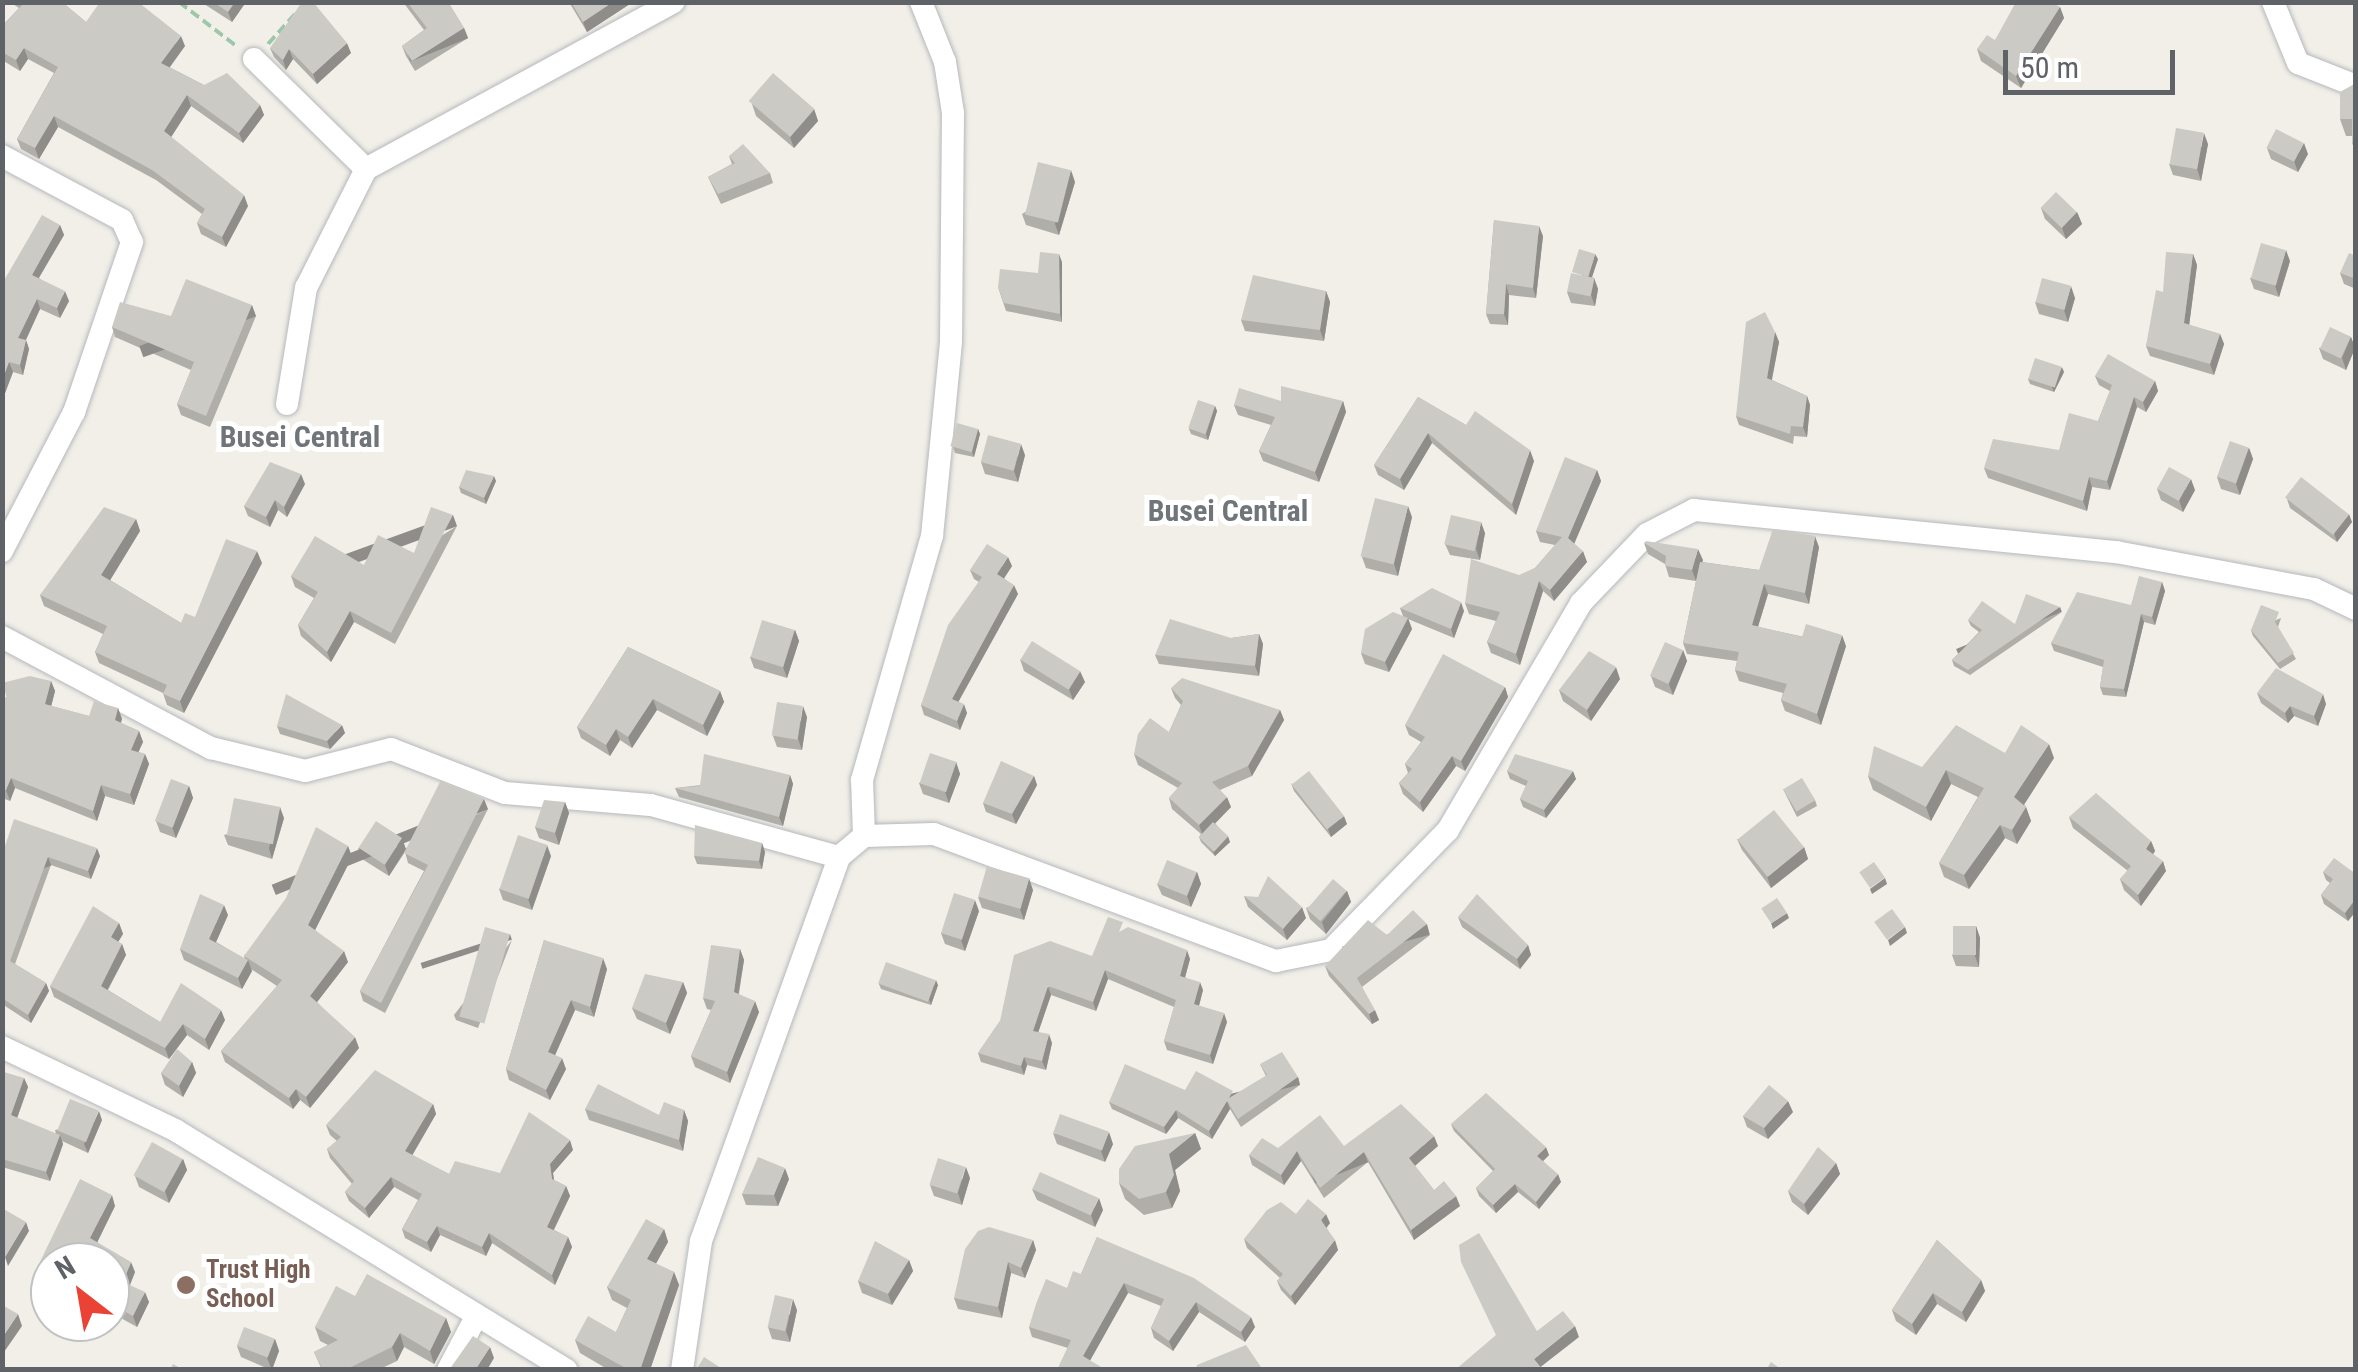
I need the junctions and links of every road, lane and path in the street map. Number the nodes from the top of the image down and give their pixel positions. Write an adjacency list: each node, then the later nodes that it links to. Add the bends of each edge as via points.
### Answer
1 (179, 2): 6 (path)
2 (304, 2): 6 (path)
3 (674, 2): 9 (street)
4 (920, 2): 14 (street, via 945,62 953,114 951,342 925,575 862,780)
5 (2272, 2): 7 (street, via 2298,62)
6 (254, 59): 9 (street)
7 (2356, 86)
8 (2, 156): 11 (street, via 122,220 132,242 74,412)
9 (366, 169): 10 (street, via 306,288)
10 (287, 404)
11 (2, 551)
12 (2356, 609): 14 (street, via 2314,589 2116,552 1694,510 1647,534 1581,603 1448,830 1332,950 1276,961 934,834)
13 (2, 638): 15 (street, via 211,748 305,771 390,749 506,793 652,805)
14 (864, 836): 15 (street)
15 (839, 856): 20 (street, via 700,1241)
16 (2, 1047): 17 (street, via 176,1130)
17 (476, 1317): 18 (street); 19 (street)
18 (448, 1370)
19 (566, 1370)
20 (682, 1370)

